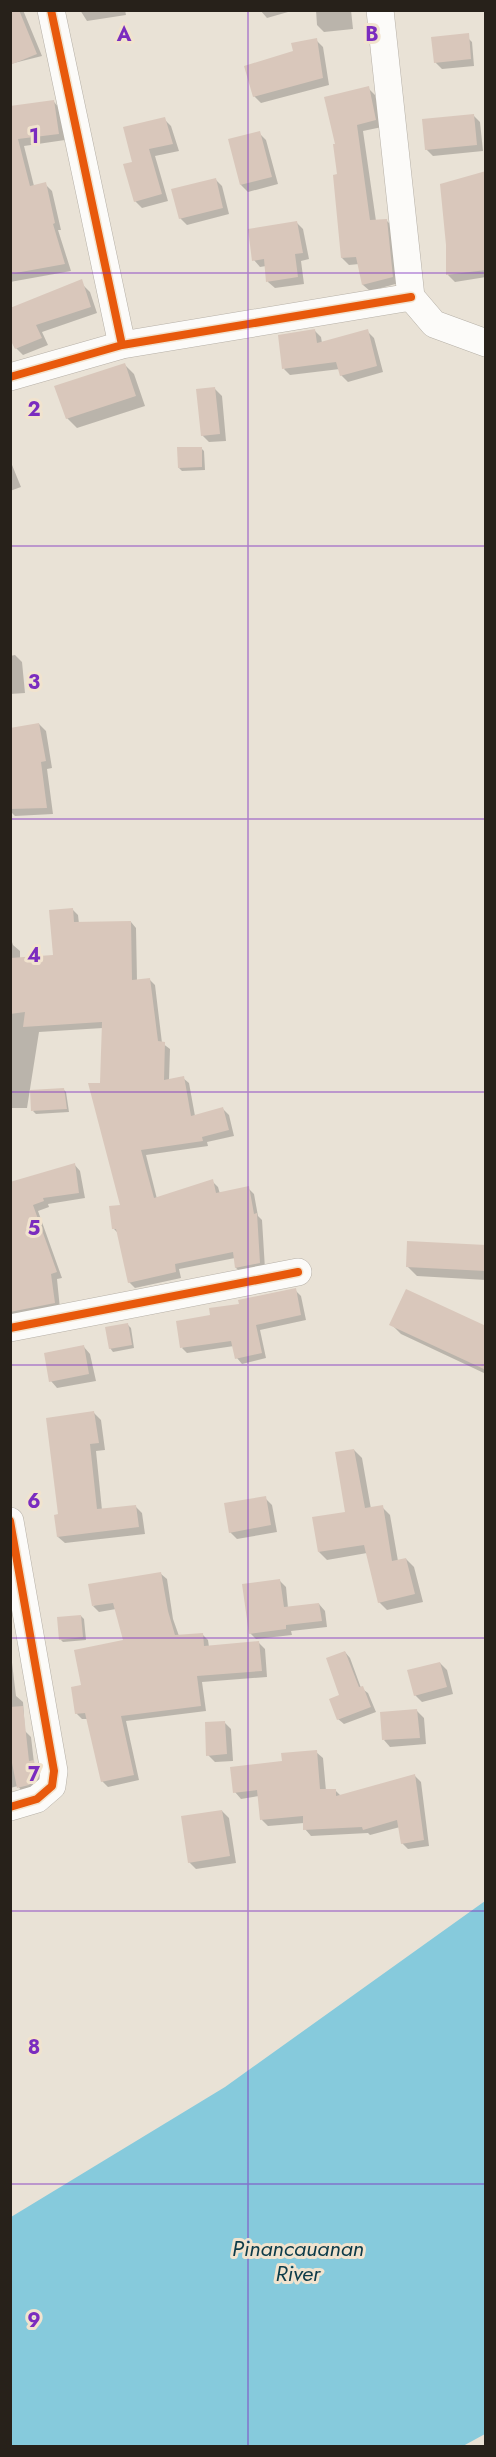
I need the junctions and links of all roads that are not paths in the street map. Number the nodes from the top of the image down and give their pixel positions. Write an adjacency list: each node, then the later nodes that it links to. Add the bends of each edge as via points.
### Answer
1 (51, 10): 5 (street)
2 (380, 10): 3 (street)
3 (411, 297): 4 (street, via 434,324); 5 (street)
4 (486, 343)
5 (122, 345): 6 (street)
6 (10, 376)
7 (298, 1272): 8 (street)
8 (10, 1328)
9 (10, 1521): 10 (street, via 54,1771 51,1786 37,1799)
10 (10, 1807)

